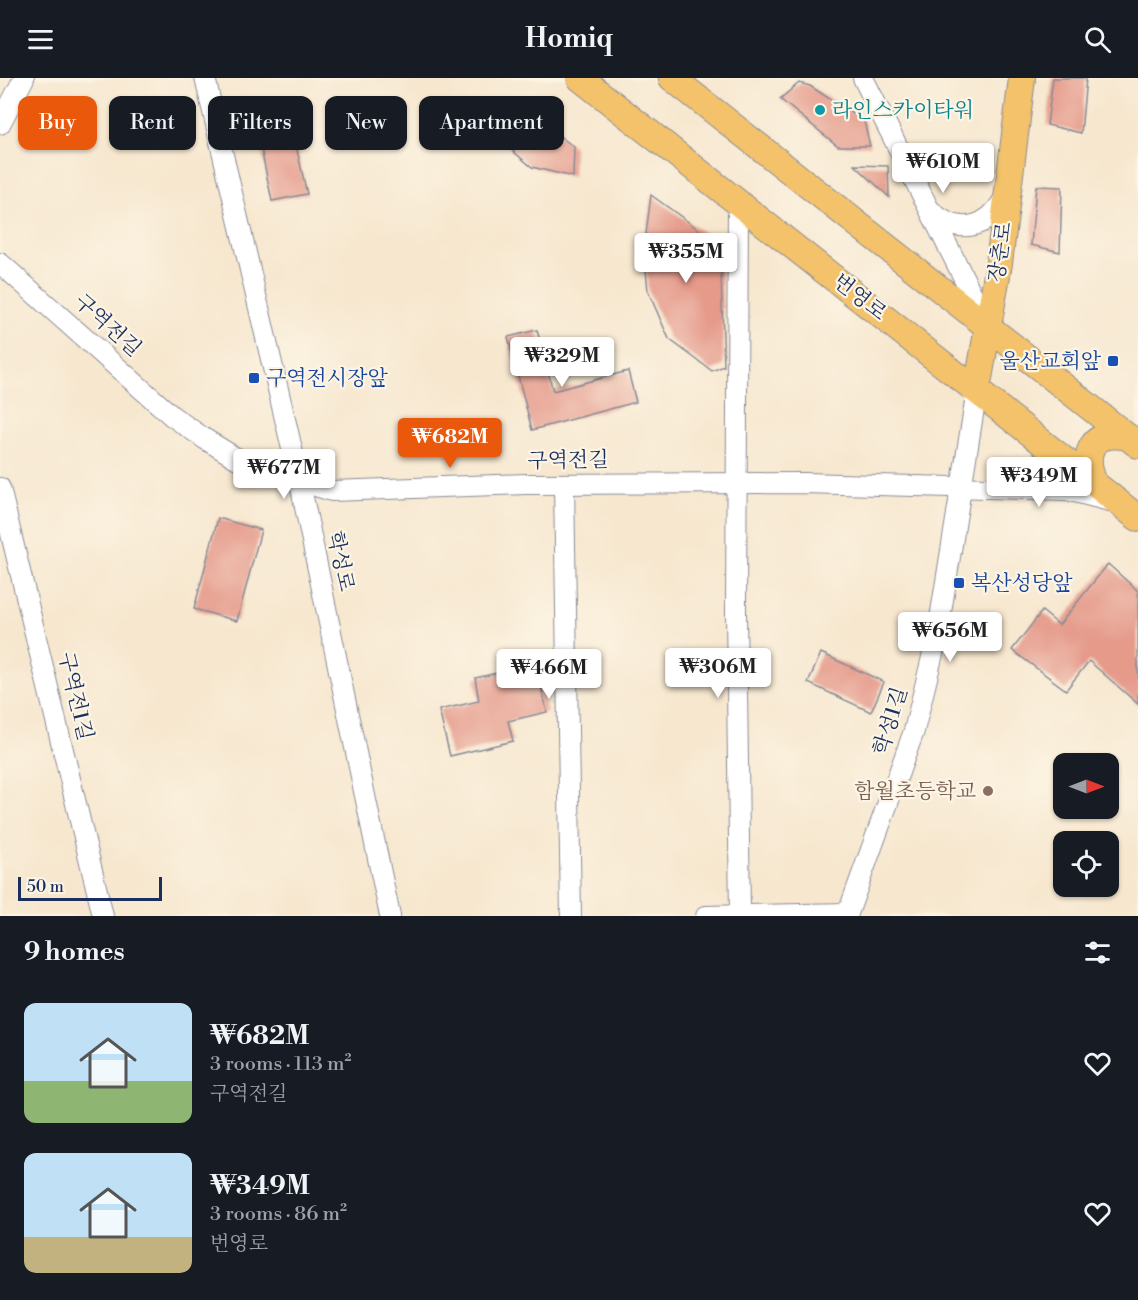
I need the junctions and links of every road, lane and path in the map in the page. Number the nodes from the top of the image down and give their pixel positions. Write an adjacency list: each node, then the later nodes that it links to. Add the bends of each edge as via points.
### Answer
1 (24, 78): 7 (street)
2 (205, 78): 15 (street, 학성로)
3 (580, 78): 9 (main road, 번영로)
4 (672, 78): 12 (main road)
5 (863, 78): 10 (street)
6 (1022, 78): 8 (main road, 장춘로)
7 (0, 124)
8 (1009, 190): 10 (street, via 993,216 972,226 948,224); 12 (main road, 장춘로)
9 (738, 200): 13 (main road, 번영로); 16 (street)
10 (930, 210): 12 (street)
11 (0, 263): 15 (street, 구역전길, via 172,416 236,458)
12 (988, 327): 13 (main road, 장춘로); 14 (main road)
13 (977, 390): 17 (main road, 번영로); 20 (street, 학성1길)
14 (1133, 441): 17 (main road, via 1109,435 1093,444 1088,464)
15 (300, 483): 18 (street, 구역전길, via 332,491); 25 (street, 학성로)
16 (738, 483): 18 (street, 구역전길); 20 (street, 구역전길, via 939,485); 22 (street)
17 (1094, 483): 21 (main road, 번영로)
18 (564, 484): 26 (street)
19 (0, 488): 24 (street, 구역전1길)
20 (959, 489): 21 (street, 구역전길, via 1067,490 1095,495); 23 (street, 학성1길, via 937,637 914,731)
21 (1131, 512)
22 (740, 915): 23 (street); 27 (street)
23 (848, 915)
24 (104, 916)
25 (390, 916)
26 (571, 916)
27 (706, 916)

